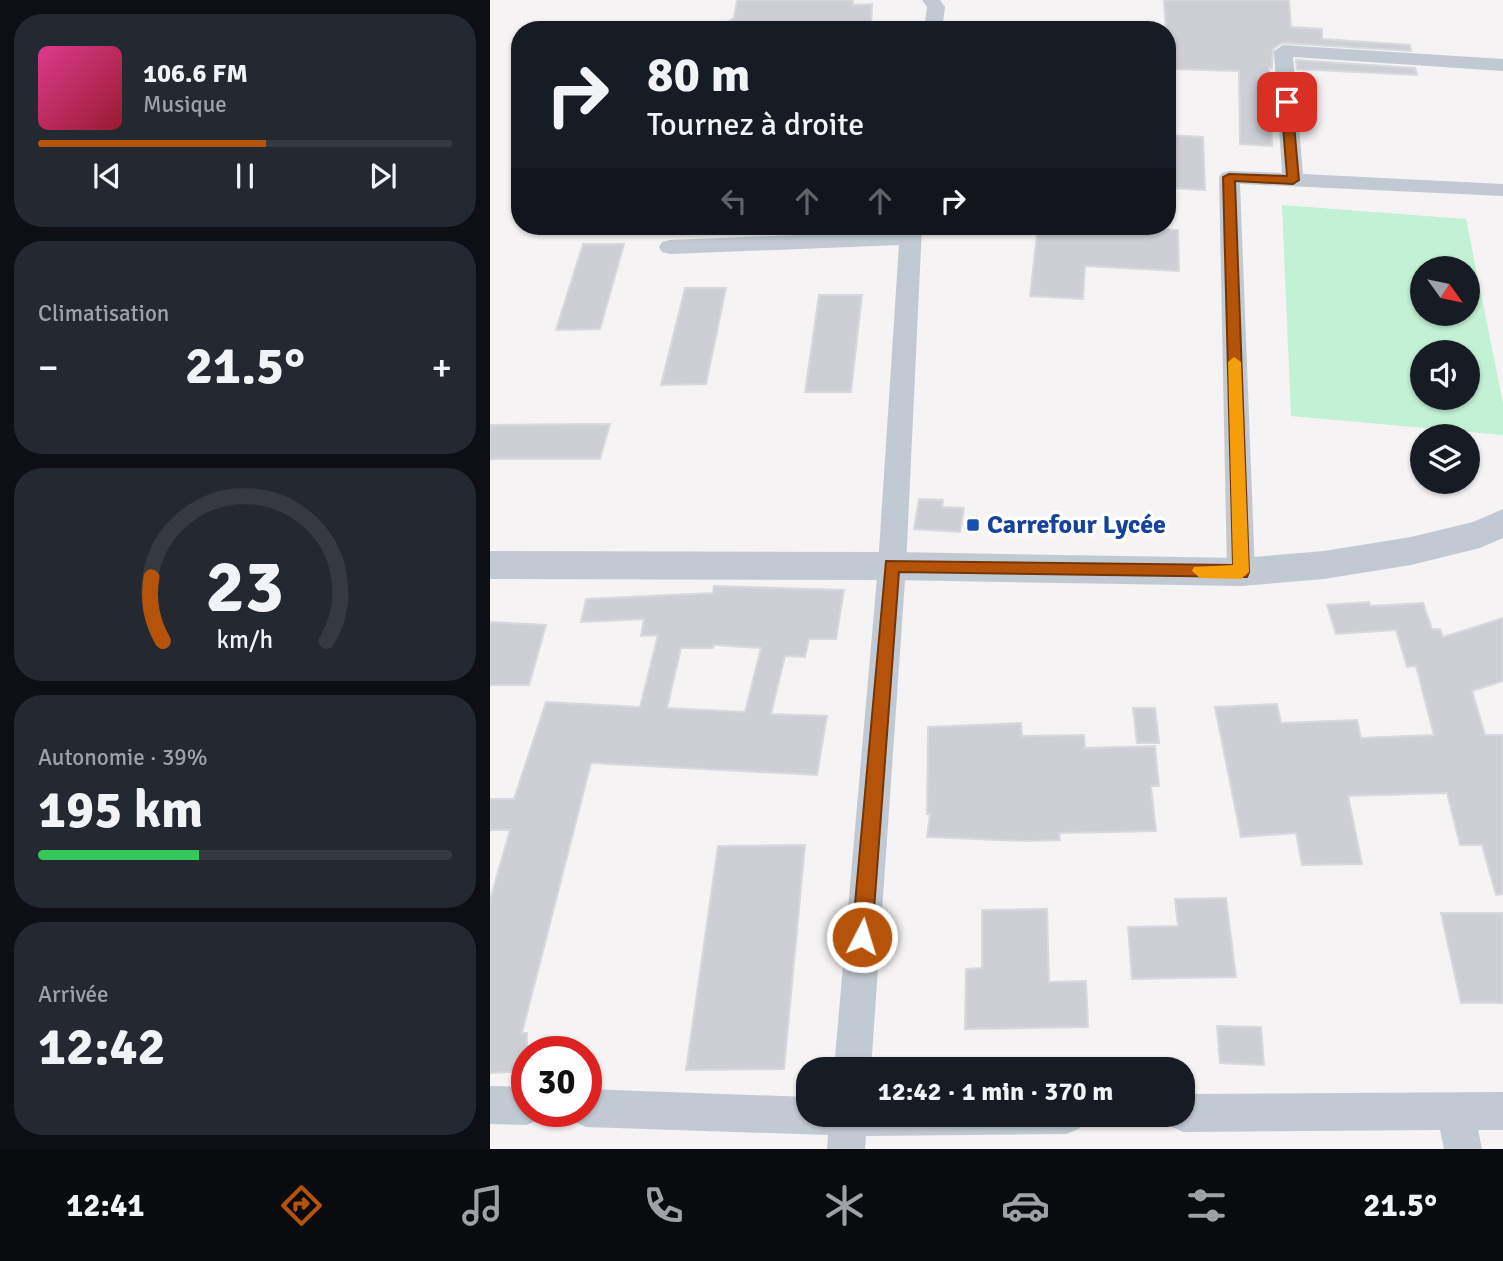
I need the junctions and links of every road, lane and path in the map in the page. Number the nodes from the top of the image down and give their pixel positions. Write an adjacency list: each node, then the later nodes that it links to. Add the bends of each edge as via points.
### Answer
1 (931, 0): 2 (street, via 936,7)
2 (934, 21)
3 (1503, 65): 4 (street, via 1283,51)
4 (1293, 180): 5 (street); 12 (street, via 1229,177)
5 (1503, 190)
6 (862, 235): 8 (street)
7 (910, 235): 11 (street)
8 (670, 247)
9 (1503, 523): 12 (street, via 1480,534 1411,551)
10 (490, 565): 11 (street)
11 (892, 566): 12 (street); 13 (street)
12 (1241, 572)
13 (853, 1057)
14 (490, 1105): 15 (street)
15 (511, 1106)
16 (602, 1109): 20 (street)
17 (1455, 1111): 18 (street); 19 (street); 21 (street)
18 (1503, 1111)
19 (1195, 1114)
20 (796, 1123)
21 (1463, 1149)

